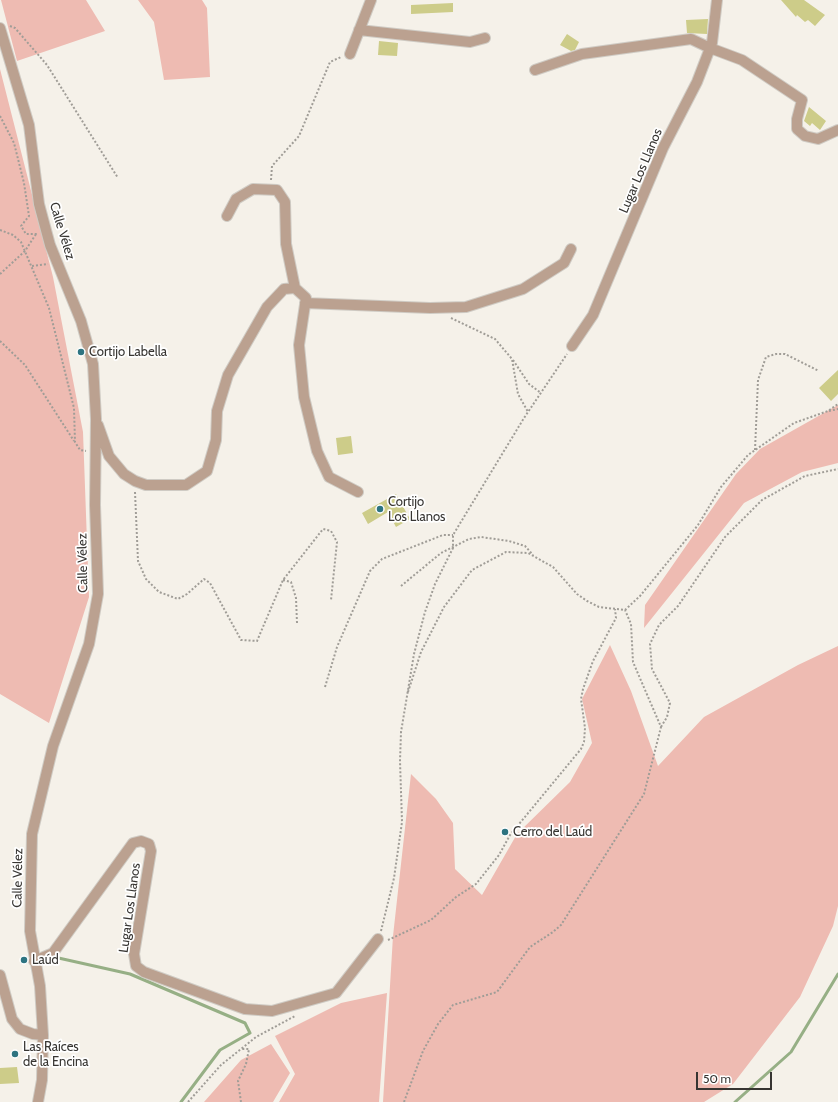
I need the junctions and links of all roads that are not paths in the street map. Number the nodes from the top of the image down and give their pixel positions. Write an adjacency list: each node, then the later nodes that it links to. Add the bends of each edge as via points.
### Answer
1 (371, 0): 4 (street)
2 (717, 0): 6 (street, Lugar Los Llanos)
3 (2, 25): 15 (street, Calle Vélez, via 29,125 39,204 47,234 81,321 93,364)
4 (359, 30): 5 (street, via 470,42); 7 (street)
5 (485, 38)
6 (710, 48): 8 (street, via 691,39 582,54); 9 (street, via 742,60 802,100 796,119 797,129 805,136 818,140); 14 (street, Lugar Los Llanos, via 697,82 663,148 593,315)
7 (350, 54)
8 (535, 70)
9 (838, 130)
10 (227, 216): 12 (street, via 236,199 253,189 276,190 285,202 286,244)
11 (571, 249): 13 (street, via 564,263 523,289 466,307)
12 (295, 288): 13 (street, via 306,298); 15 (street, via 284,289 267,307 228,374 217,411 216,440 207,471 186,485 146,485 124,474 109,456)
13 (305, 303): 16 (street, via 299,345 304,397 317,451 329,477)
14 (572, 346)
15 (96, 420): 18 (street, Calle Vélez, via 98,594 89,644 53,746 32,834 30,931)
16 (358, 492)
17 (378, 939): 18 (street, Lugar Los Llanos, via 336,993 272,1011 245,1009 144,972 136,966 134,954 151,851 149,844 141,841 133,843 53,953)
18 (34, 962): 20 (street, Calle Vélez, via 40,986)
19 (0, 975): 20 (street, via 12,1019 19,1033)
20 (43, 1035): 21 (street, Calle Vélez, via 42,1080)
21 (38, 1102)

